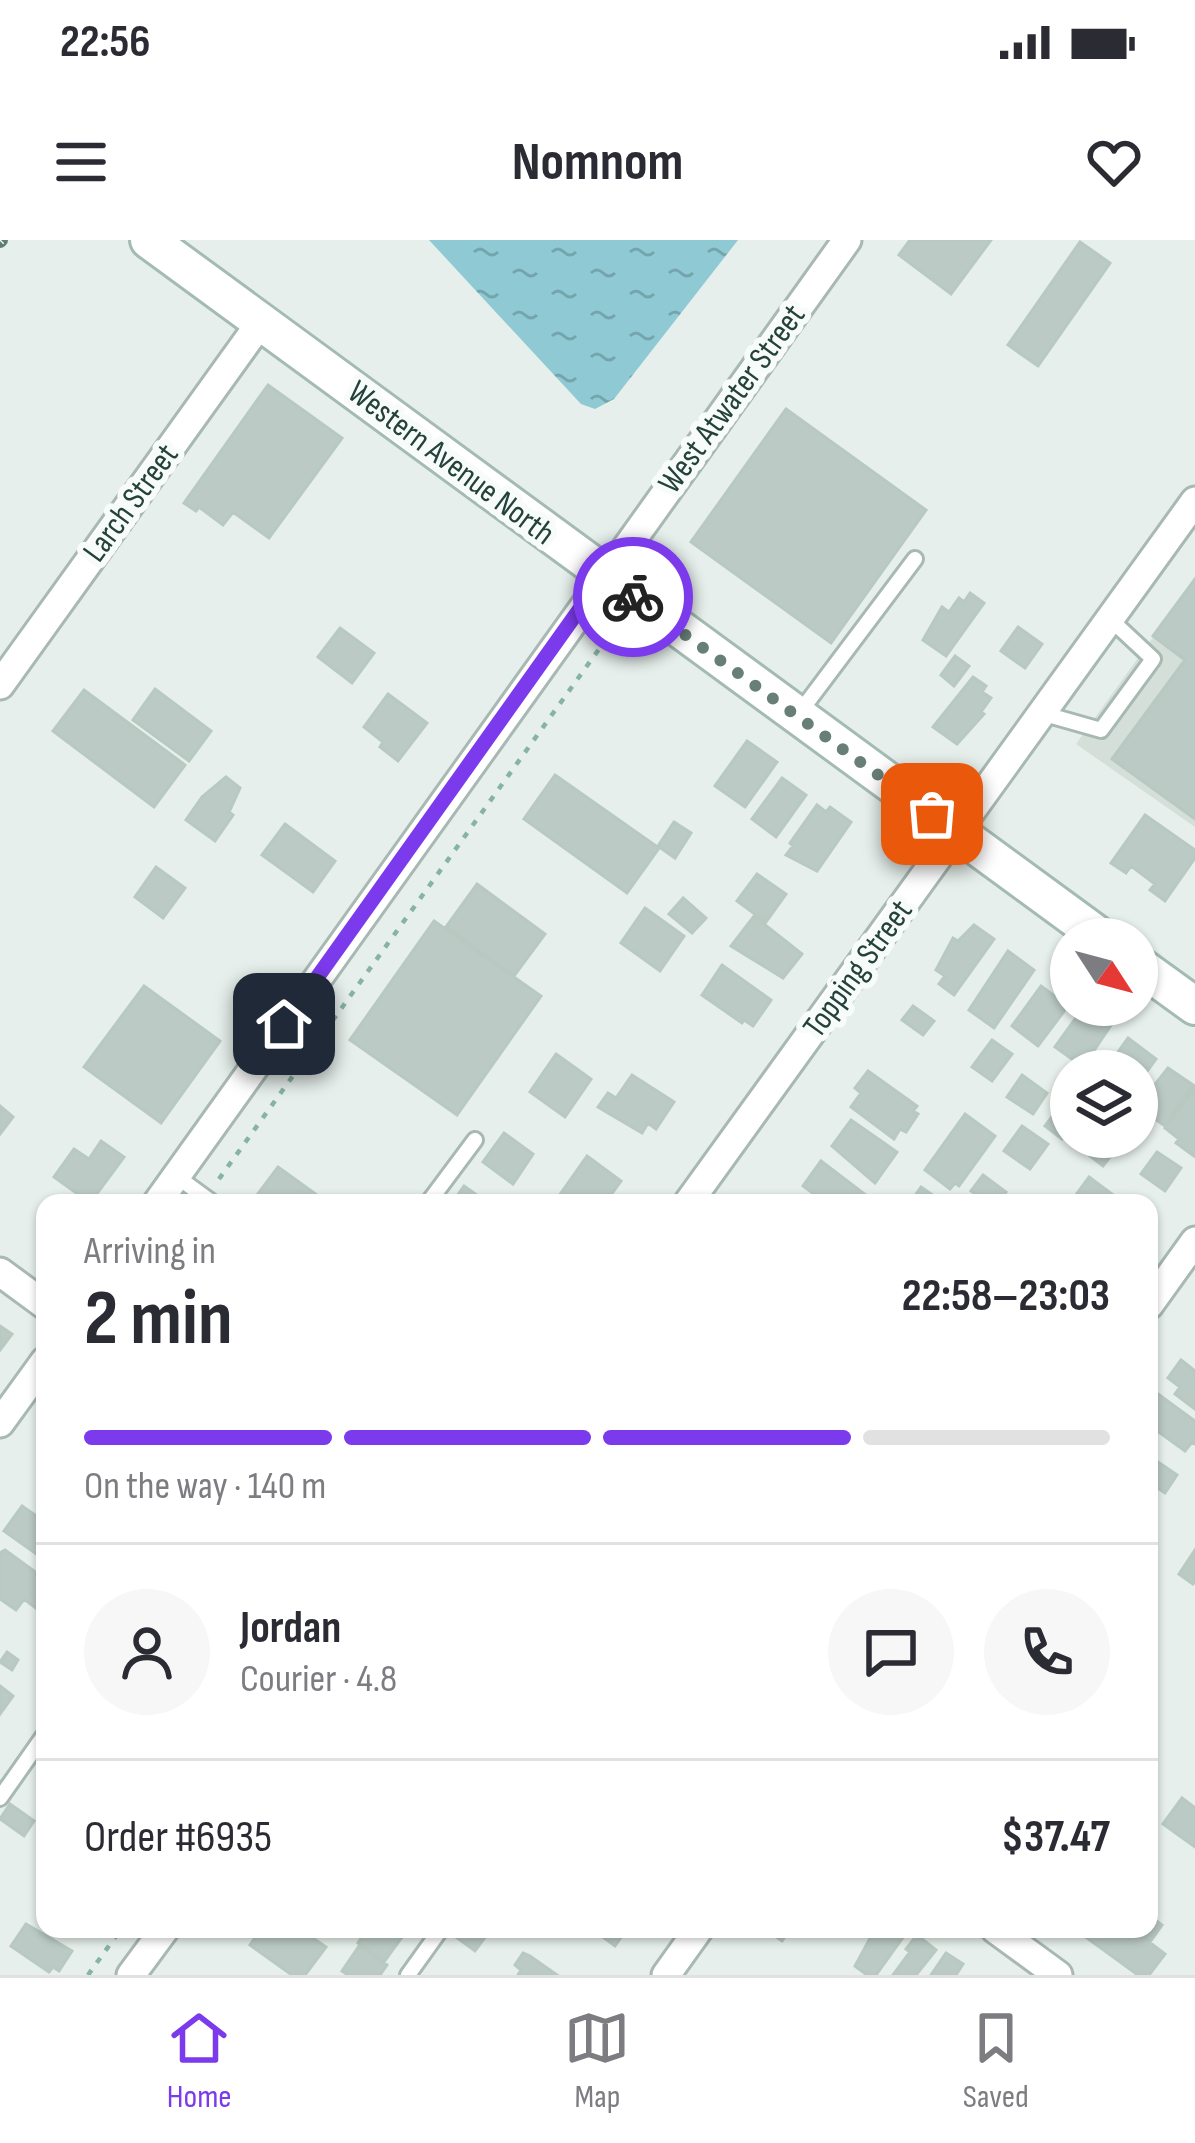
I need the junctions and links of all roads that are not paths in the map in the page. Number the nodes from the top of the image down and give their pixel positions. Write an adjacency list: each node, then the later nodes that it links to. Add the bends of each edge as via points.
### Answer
1 (847, 240): 6 (street, West Atwater Street)
2 (153, 243): 3 (street, Western Avenue North)
3 (261, 322): 6 (street, Western Avenue North); 8 (street, Larch Street)
4 (1195, 501): 7 (street, Topping Street)
5 (915, 559): 10 (lane)
6 (604, 575): 10 (street, Western Avenue North); 16 (street, West Atwater Street)
7 (1109, 618): 9 (street, Topping Street); 9 (lane, via 1153,659 1140,677 1101,730)
8 (0, 685)
9 (1040, 713): 11 (street, Topping Street)
10 (797, 716): 11 (street, Western Avenue North)
11 (957, 832): 12 (street, Western Avenue North); 20 (street, Topping Street)
12 (1074, 918)
13 (1158, 979): 14 (street)
14 (1195, 1006)
15 (475, 1140): 19 (lane)
16 (176, 1176): 17 (street, West Atwater Street); 18 (lane)
17 (163, 1194)
18 (201, 1194)
19 (435, 1194)
20 (695, 1194)
21 (1195, 1241): 23 (street)
22 (0, 1272): 24 (street)
23 (1158, 1292)
24 (36, 1298)
25 (36, 1373): 26 (street)
26 (0, 1423)
27 (36, 1747): 28 (lane)
28 (0, 1798)
29 (158, 1938): 33 (street)
30 (435, 1938): 34 (lane)
31 (693, 1938): 35 (street)
32 (1007, 1938): 36 (street)
33 (131, 1975)
34 (408, 1975)
35 (666, 1975)
36 (1058, 1975)

